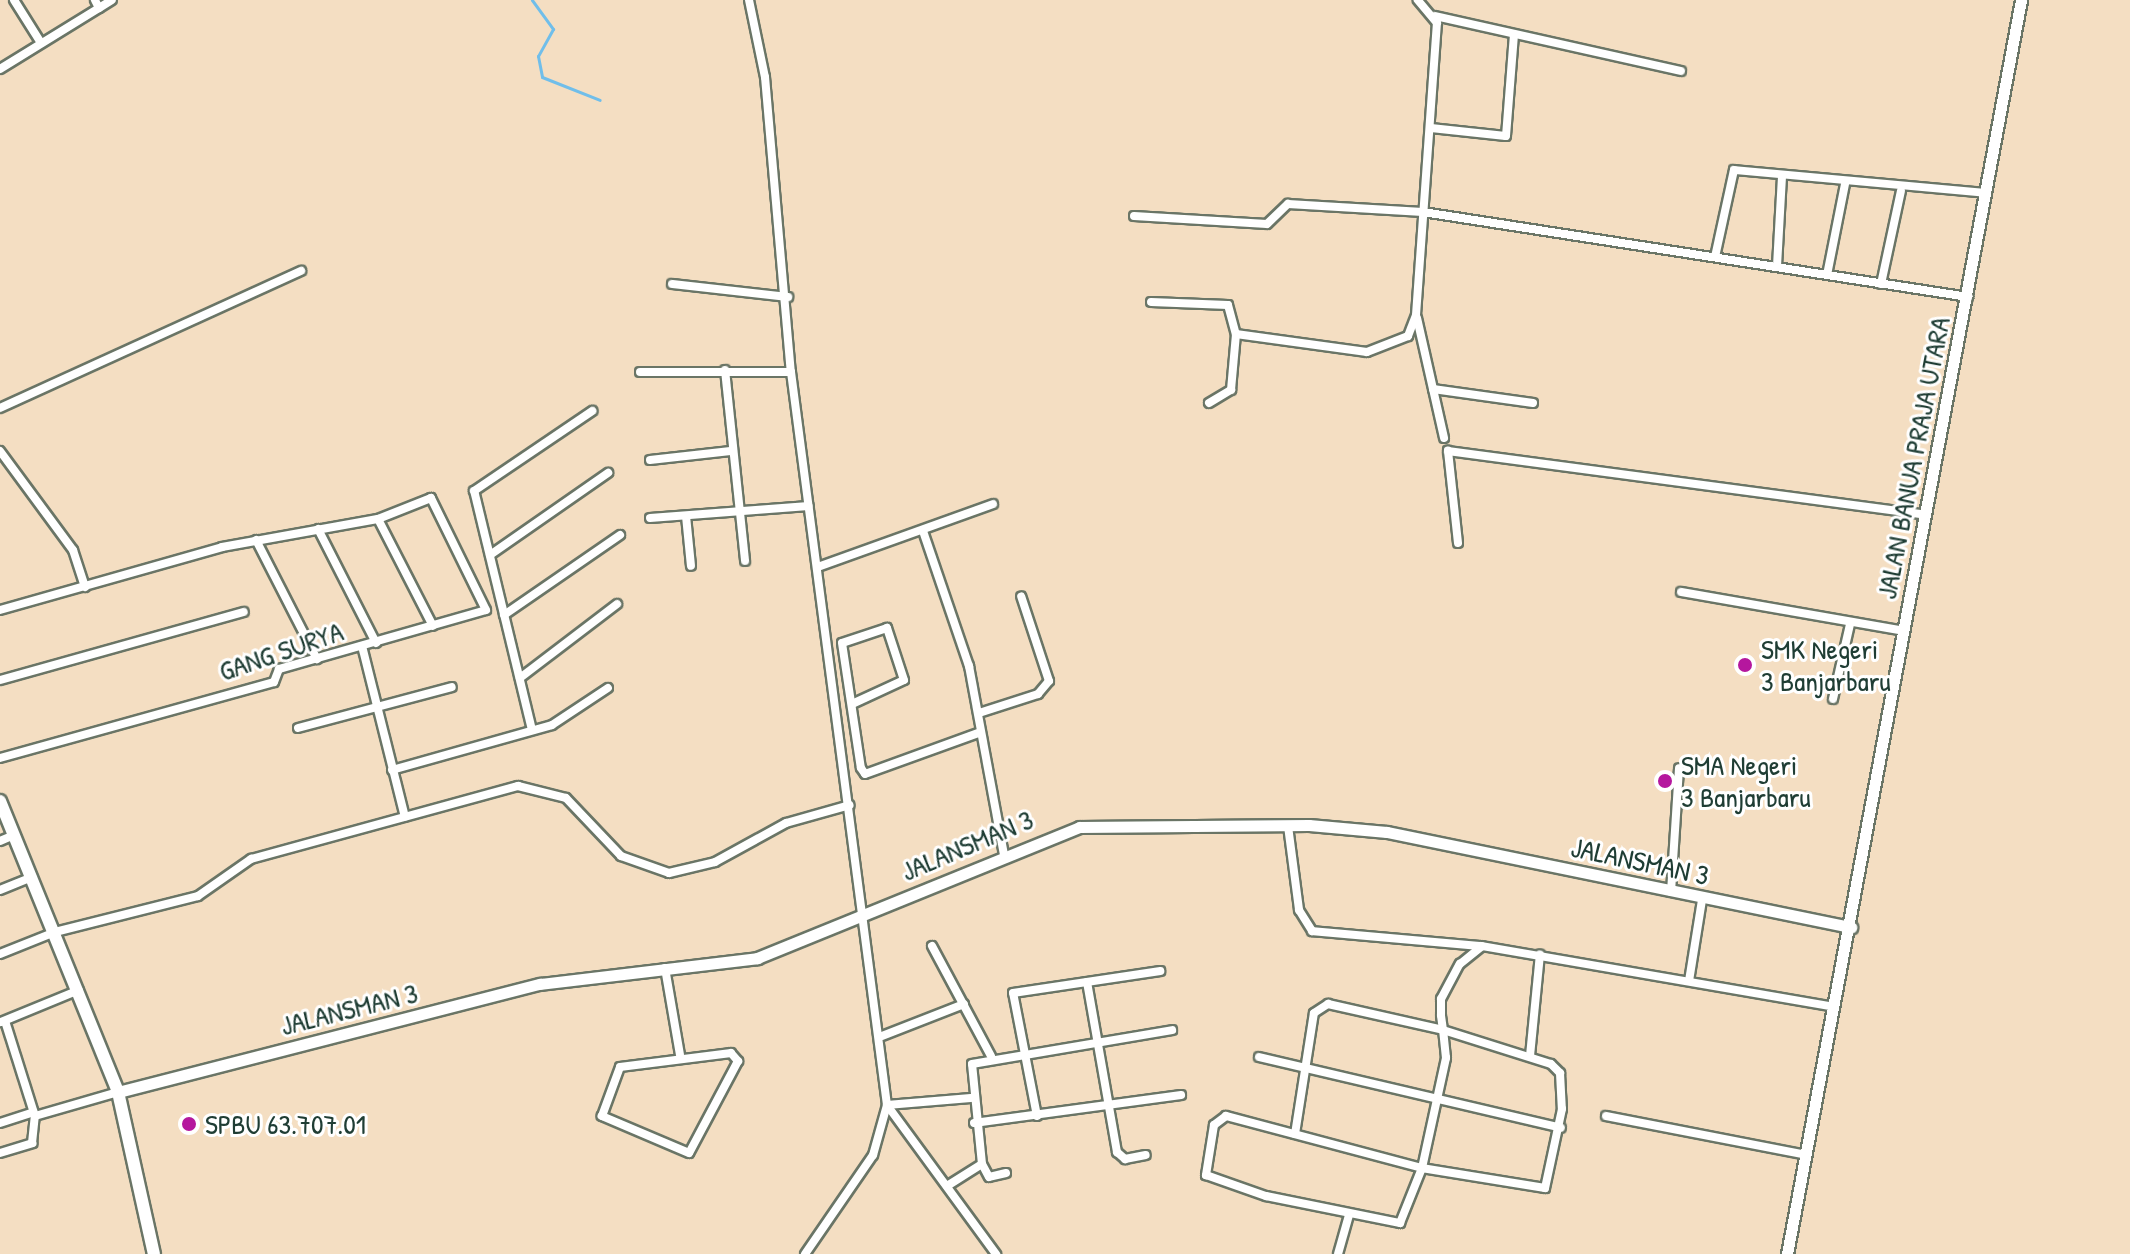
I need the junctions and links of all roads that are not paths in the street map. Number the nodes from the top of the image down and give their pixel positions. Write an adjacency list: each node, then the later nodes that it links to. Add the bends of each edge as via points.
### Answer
1 (14, 0): 9 (street)
2 (112, 0): 6 (street)
3 (749, 0): 25 (street, via 765,77)
4 (1418, 0): 7 (street)
5 (2021, 0): 16 (street, JALAN BANUA PRAJA UTARA)
6 (97, 4): 9 (street)
7 (1435, 16): 8 (street); 12 (street)
8 (1514, 34): 11 (street); 12 (street, via 1506,136)
9 (41, 43): 10 (street)
10 (0, 69)
11 (1681, 71)
12 (1431, 128): 17 (street)
13 (1782, 177): 14 (street); 19 (street, via 1731,172); 20 (street)
14 (1845, 184): 15 (street); 22 (street)
15 (1901, 191): 16 (street); 24 (street)
16 (1987, 193): 26 (street, JALAN BANUA PRAJA UTARA)
17 (1423, 212): 18 (street, via 1288,204 1267,224); 19 (street); 28 (street)
18 (1134, 216)
19 (1715, 257): 20 (street)
20 (1777, 266): 22 (street)
21 (301, 271): 36 (street)
22 (1827, 275): 24 (street)
23 (672, 284): 25 (street)
24 (1881, 284): 26 (street)
25 (788, 297): 32 (street)
26 (1969, 298): 46 (street, JALAN BANUA PRAJA UTARA)
27 (1151, 302): 29 (street, via 1228,305)
28 (1416, 315): 29 (street, via 1403,340 1382,351); 33 (street)
29 (1236, 334): 34 (street, via 1231,390)
30 (725, 370): 31 (street); 32 (street); 40 (street)
31 (640, 372)
32 (791, 372): 44 (street)
33 (1433, 389): 35 (street); 38 (street)
34 (1209, 403)
35 (1533, 403)
36 (0, 408)
37 (592, 411): 55 (street, via 474,491)
38 (1444, 438)
39 (0, 451): 59 (street, via 73,550)
40 (730, 451): 41 (street); 45 (street)
41 (650, 460)
42 (608, 473): 55 (street)
43 (993, 504): 51 (street)
44 (809, 506): 45 (street); 58 (street)
45 (741, 511): 47 (street); 56 (street)
46 (1926, 515): 54 (street, via 1448,451); 69 (street, JALAN BANUA PRAJA UTARA)
47 (686, 516): 48 (street); 57 (street)
48 (650, 518)
49 (378, 519): 50 (street); 64 (street, via 417,500 434,501); 68 (street)
50 (318, 529): 53 (street); 70 (street)
51 (923, 531): 58 (street); 80 (street)
52 (620, 535): 65 (street)
53 (256, 540): 59 (street); 72 (street)
54 (1458, 543)
55 (490, 555): 65 (street)
56 (745, 561)
57 (691, 566)
58 (818, 567): 88 (street)
59 (85, 587): 63 (street)
60 (1681, 592): 67 (street)
61 (1021, 596): 80 (street, via 1049,681 1038,694)
62 (617, 604): 73 (street)
63 (0, 610)
64 (486, 610): 65 (street, GANG SURYA); 68 (street, GANG SURYA)
65 (503, 611): 73 (street)
66 (244, 612): 74 (street)
67 (1850, 624): 69 (street); 77 (street)
68 (433, 626): 70 (street, GANG SURYA)
69 (1904, 631): 99 (street, JALAN BANUA PRAJA UTARA)
70 (376, 643): 71 (street, GANG SURYA)
71 (362, 646): 72 (street, GANG SURYA); 79 (street)
72 (317, 659): 84 (street, GANG SURYA, via 279,669 274,682)
73 (520, 678): 82 (street)
74 (0, 680)
75 (452, 687): 79 (street)
76 (608, 688): 82 (street, via 552,725)
77 (1833, 699)
78 (852, 704): 78 (street, via 842,643 887,628 904,680); 83 (street, via 865,774)
79 (377, 706): 81 (street); 86 (street)
80 (979, 713): 83 (street)
81 (298, 728)
82 (532, 730): 86 (street)
83 (981, 732): 93 (street)
84 (0, 758)
85 (1679, 768): 96 (street)
86 (392, 770): 89 (street)
87 (0, 801): 91 (main road)
88 (850, 805): 89 (street, via 786,823 727,857 678,872 636,866 577,807 530,785); 98 (street)
89 (405, 817): 100 (street, via 251,859 180,902)
90 (1288, 826): 93 (street, JALANSMAN 3, via 1079,827); 96 (street, JALANSMAN 3, via 1387,832); 102 (street, via 1299,910 1312,931)
91 (14, 835): 92 (street); 94 (main road)
92 (0, 841)
93 (1004, 855): 98 (street, JALANSMAN 3)
94 (32, 877): 95 (street); 100 (main road)
95 (0, 890)
96 (1671, 892): 97 (street, JALANSMAN 3)
97 (1702, 900): 99 (street, JALANSMAN 3); 107 (street)
98 (865, 914): 105 (street, JALANSMAN 3, via 757,958); 115 (street)
99 (1851, 927): 111 (street, JALAN BANUA PRAJA UTARA)
100 (55, 932): 103 (street); 109 (main road)
101 (932, 946): 110 (street)
102 (1482, 946): 104 (street); 114 (street, via 1446,982)
103 (0, 954)
104 (1540, 954): 107 (street); 120 (street)
105 (665, 968): 118 (street); 123 (street, JALANSMAN 3, via 540,984)
106 (1160, 971): 108 (street)
107 (1689, 981): 111 (street)
108 (1087, 982): 116 (street); 117 (street, via 1013,993)
109 (79, 990): 112 (street); 123 (main road)
110 (964, 1004): 115 (street); 119 (street)
111 (1835, 1007): 138 (street, JALAN BANUA PRAJA UTARA)
112 (2, 1022): 129 (street)
113 (1172, 1030): 116 (street)
114 (1443, 1030): 120 (street); 122 (street, via 1322,1004); 126 (street)
115 (882, 1036): 127 (street)
116 (1096, 1041): 117 (street); 128 (street)
117 (1023, 1052): 119 (street); 130 (street)
118 (680, 1055): 118 (street, via 614,1071 602,1116 692,1152 738,1056)
119 (991, 1056): 125 (street, via 972,1064)
120 (1530, 1056): 134 (street, via 1560,1073)
121 (1259, 1057): 122 (street)
122 (1306, 1070): 126 (street); 135 (street)
123 (118, 1092): 129 (street); 144 (main road)
124 (1181, 1095): 128 (street)
125 (971, 1098): 127 (street); 133 (street)
126 (1436, 1101): 134 (street); 140 (street)
127 (887, 1105): 142 (street); 145 (street, via 873,1155)
128 (1108, 1105): 130 (street); 137 (street, via 1119,1157)
129 (34, 1114): 132 (street); 136 (street, via 32,1143)
130 (1037, 1116): 133 (street)
131 (1606, 1116): 138 (street)
132 (0, 1123)
133 (974, 1123): 139 (street)
134 (1561, 1128): 140 (street, via 1549,1185 1540,1191)
135 (1295, 1134): 140 (street); 143 (street, via 1221,1117 1206,1175)
136 (0, 1153)
137 (1146, 1155)
138 (1806, 1155): 148 (street, JALAN BANUA PRAJA UTARA)
139 (982, 1164): 141 (street, via 989,1177); 142 (street)
140 (1422, 1168): 143 (street, via 1400,1223)
141 (1006, 1173)
142 (947, 1186): 146 (street)
143 (1349, 1215): 147 (street)
144 (154, 1254)
145 (805, 1254)
146 (996, 1254)
147 (1338, 1254)
148 (1787, 1254)

